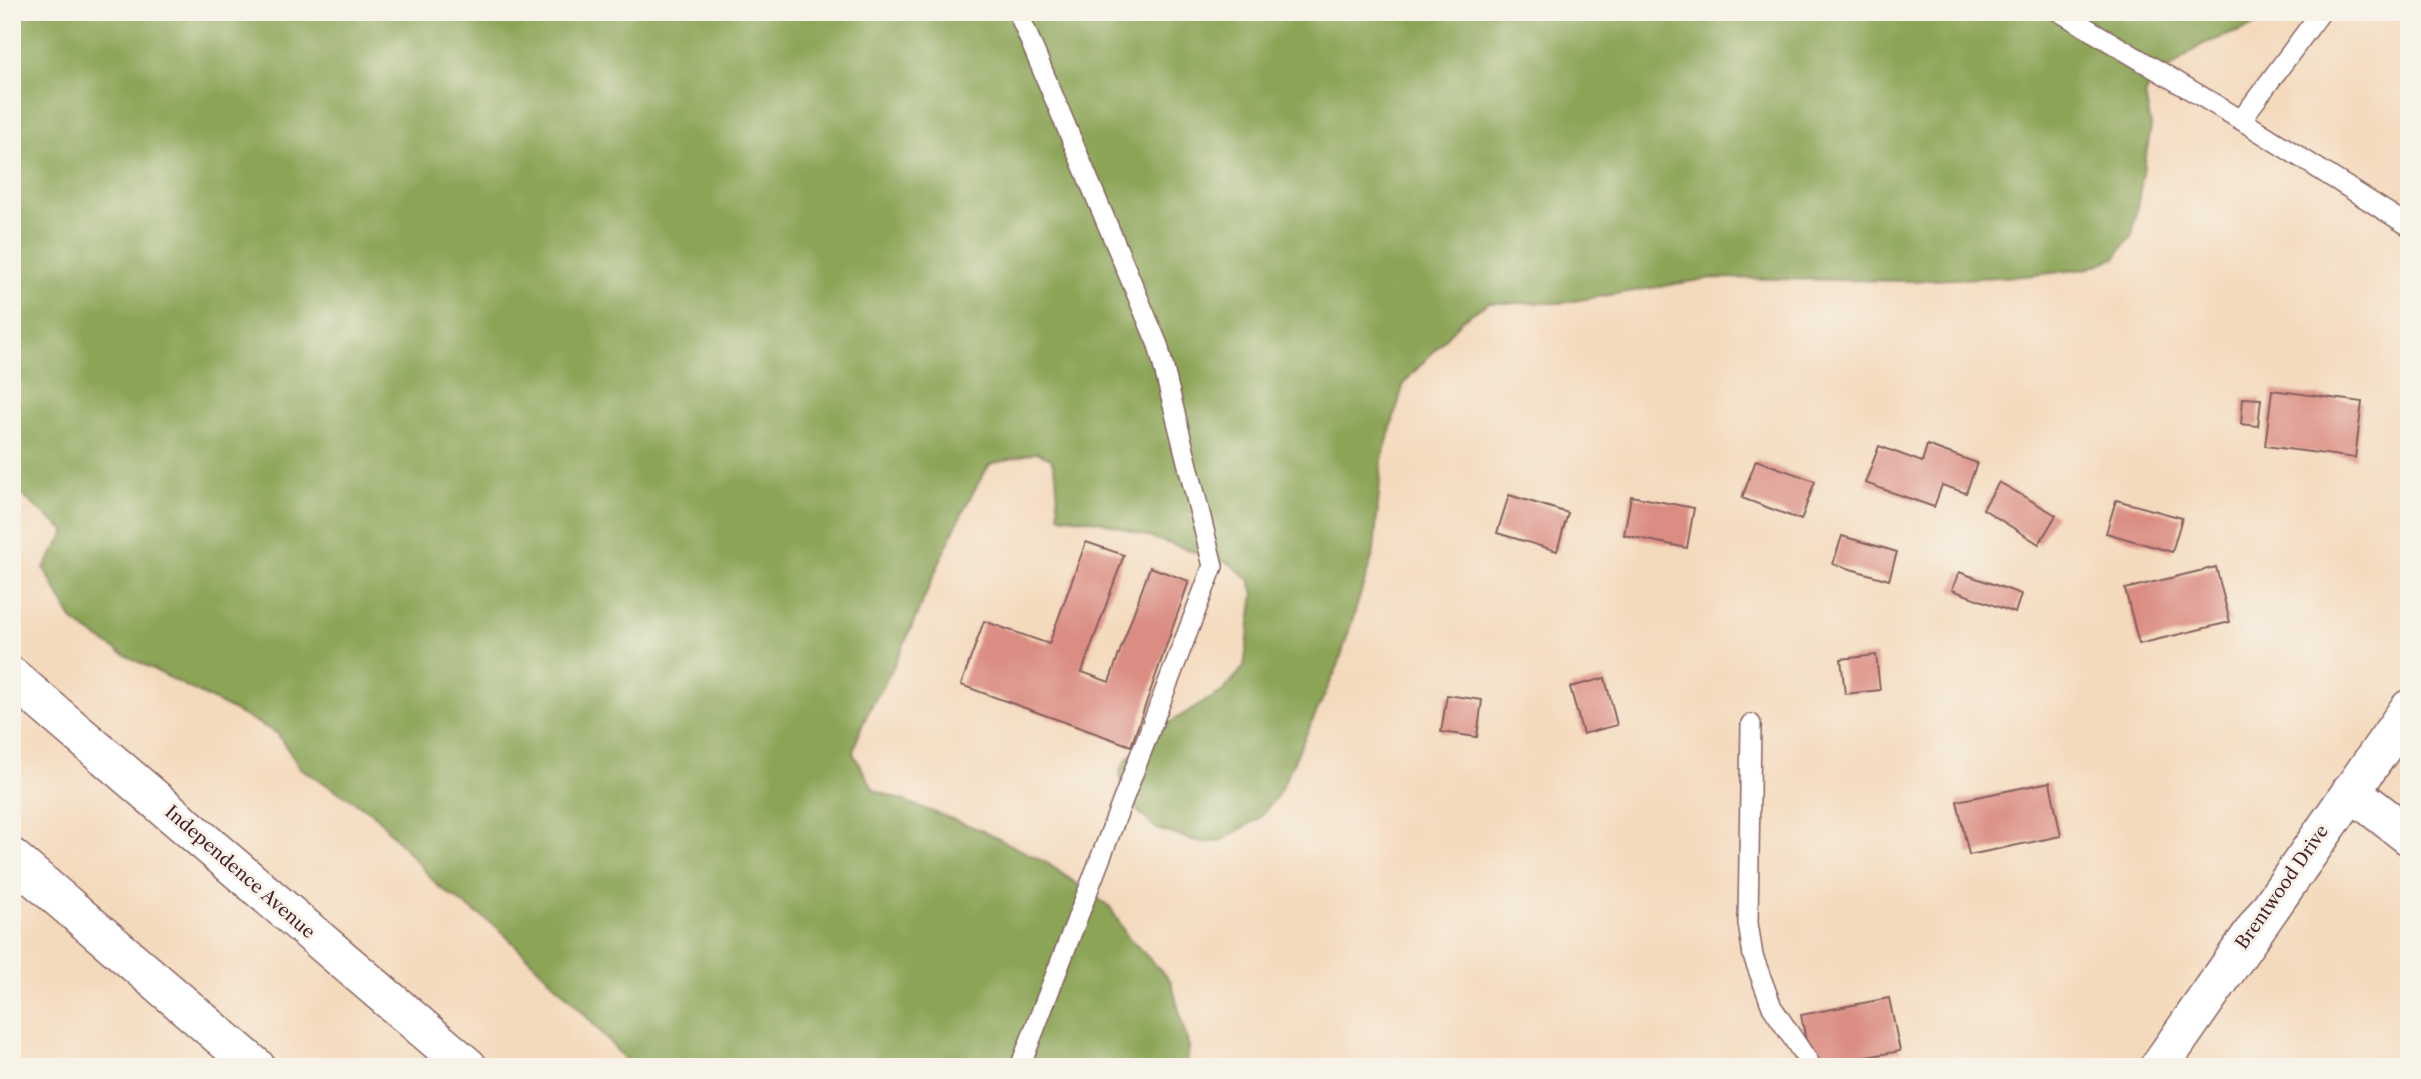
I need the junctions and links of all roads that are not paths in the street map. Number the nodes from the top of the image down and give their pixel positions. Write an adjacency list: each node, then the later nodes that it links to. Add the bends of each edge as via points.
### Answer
1 (1018, 12): 14 (lane, via 1158,345 1213,566)
2 (2060, 12): 4 (lane)
3 (2321, 12): 4 (lane)
4 (2241, 120): 5 (lane)
5 (2409, 226)
6 (12, 677): 13 (main road, Independence Avenue)
7 (2409, 709): 9 (main road, Brentwood Drive)
8 (1751, 724): 15 (lane, via 1748,922 1753,956 1772,1007)
9 (2351, 791): 10 (main road); 16 (main road, Brentwood Drive)
10 (2409, 836)
11 (12, 858): 12 (main road)
12 (256, 1067)
13 (468, 1067)
14 (1020, 1067)
15 (1812, 1067)
16 (2159, 1067)

